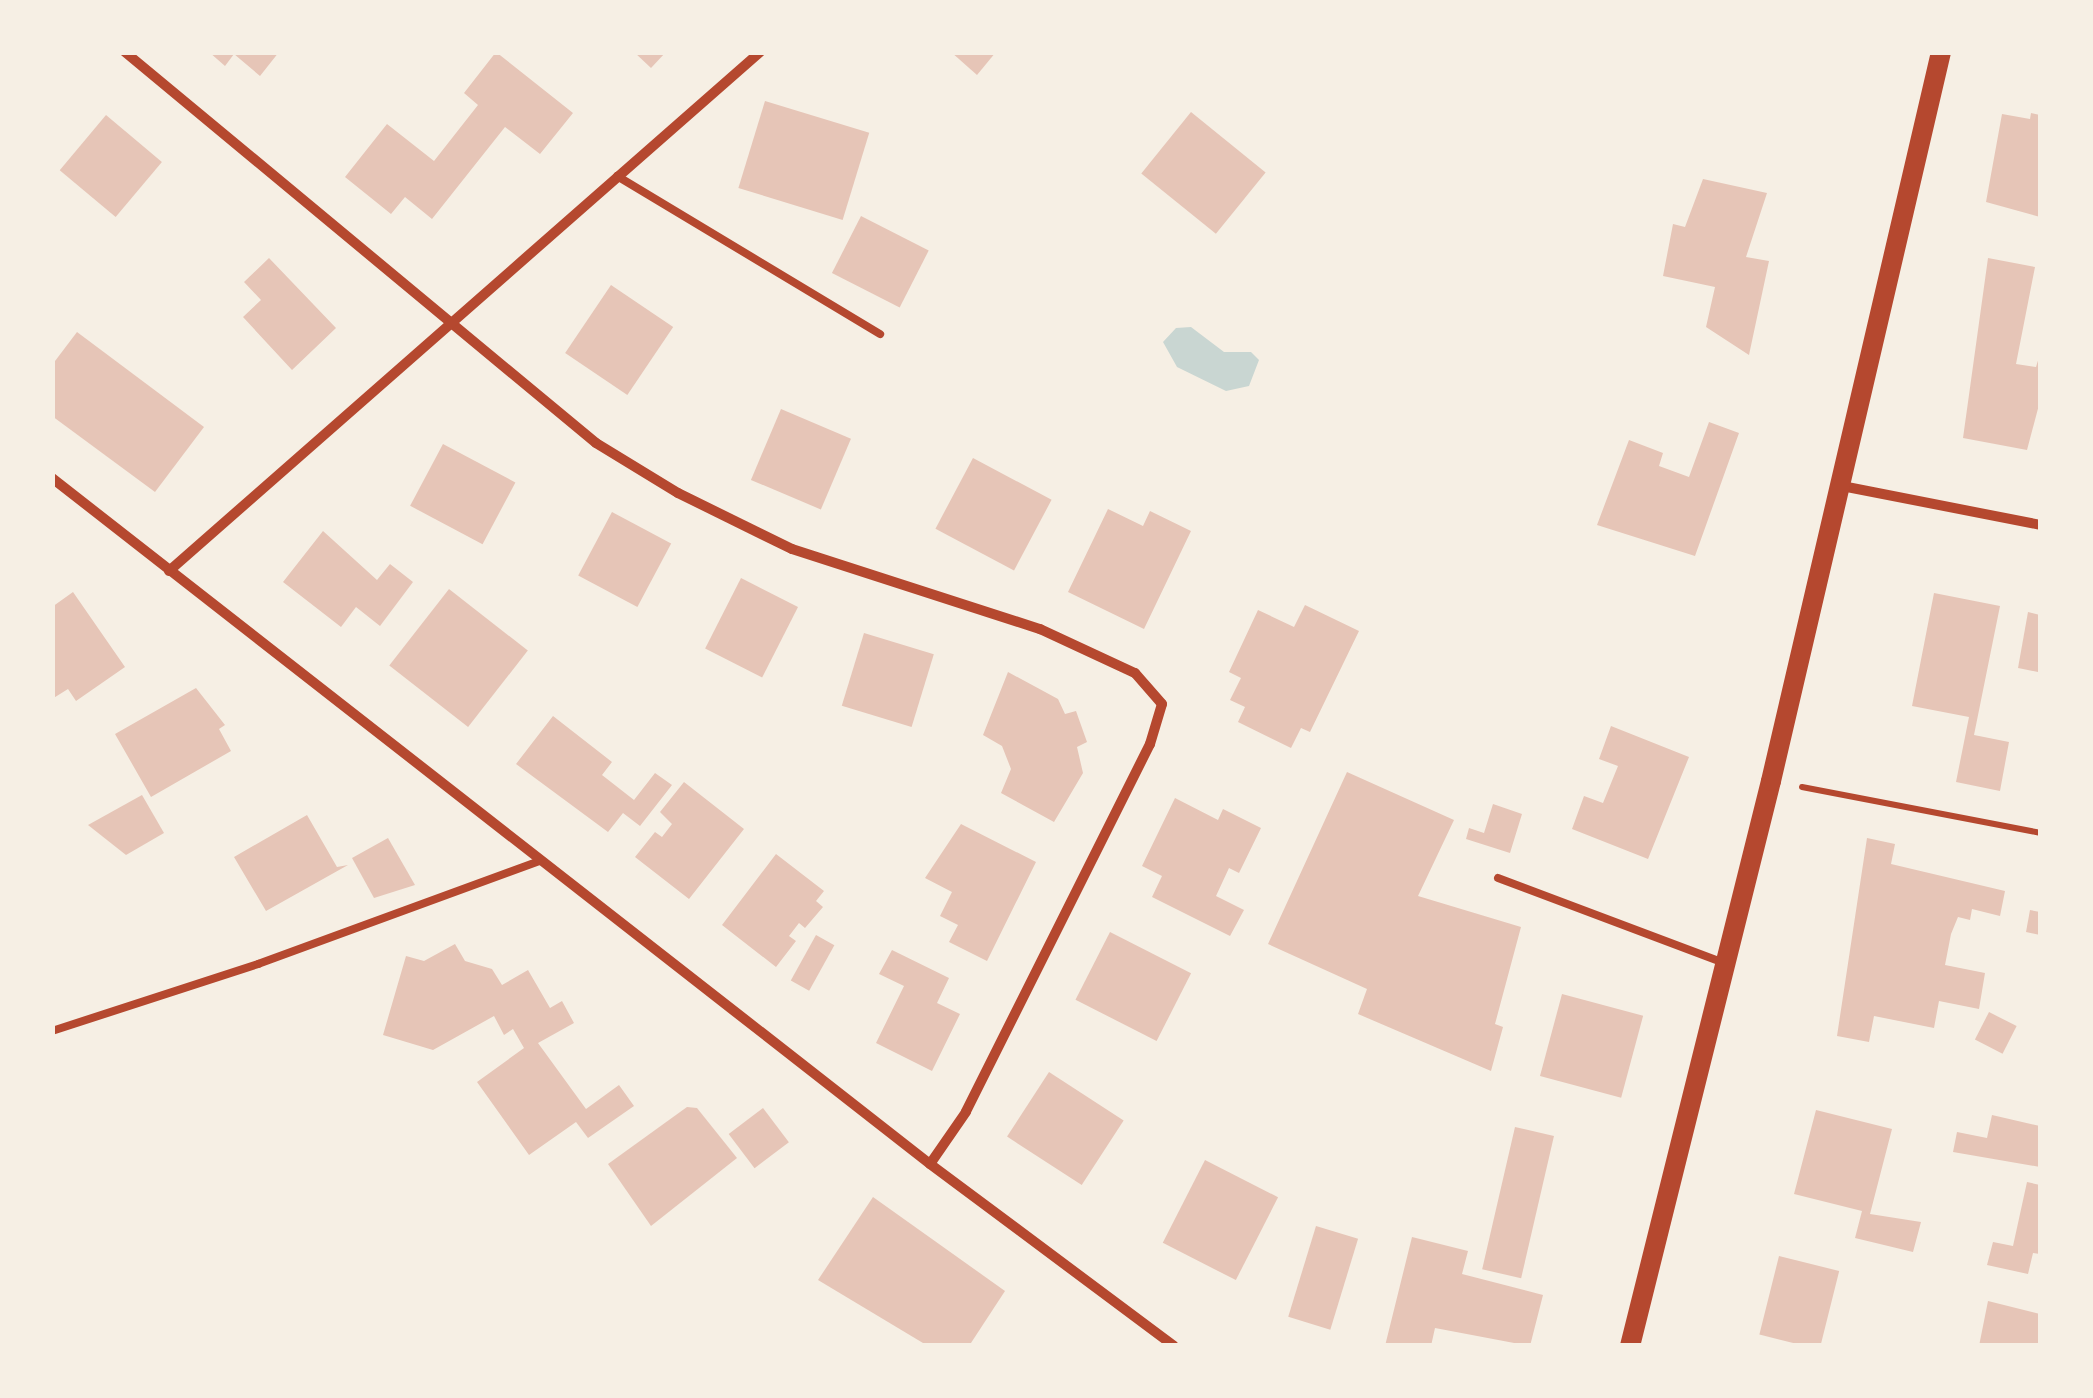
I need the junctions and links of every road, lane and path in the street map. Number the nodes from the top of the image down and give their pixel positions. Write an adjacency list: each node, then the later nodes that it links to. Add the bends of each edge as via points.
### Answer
1 (125, 52): 5 (street)
2 (760, 52): 4 (street)
3 (1941, 52): 8 (main road)
4 (617, 176): 5 (street); 6 (lane)
5 (451, 327): 10 (street); 17 (street, via 596,443 678,493 840,568 1040,629 1135,673 1162,704 1150,744 966,1112)
6 (880, 334)
7 (52, 478): 10 (street)
8 (1842, 486): 9 (street); 11 (main road)
9 (2040, 525)
10 (169, 571): 13 (street)
11 (1771, 781): 12 (path); 15 (main road)
12 (2040, 834)
13 (539, 861): 16 (lane); 17 (street)
14 (1498, 878): 15 (lane)
15 (1726, 963): 19 (main road)
16 (52, 1031)
17 (930, 1164): 18 (street)
18 (1174, 1346)
19 (1630, 1346)

